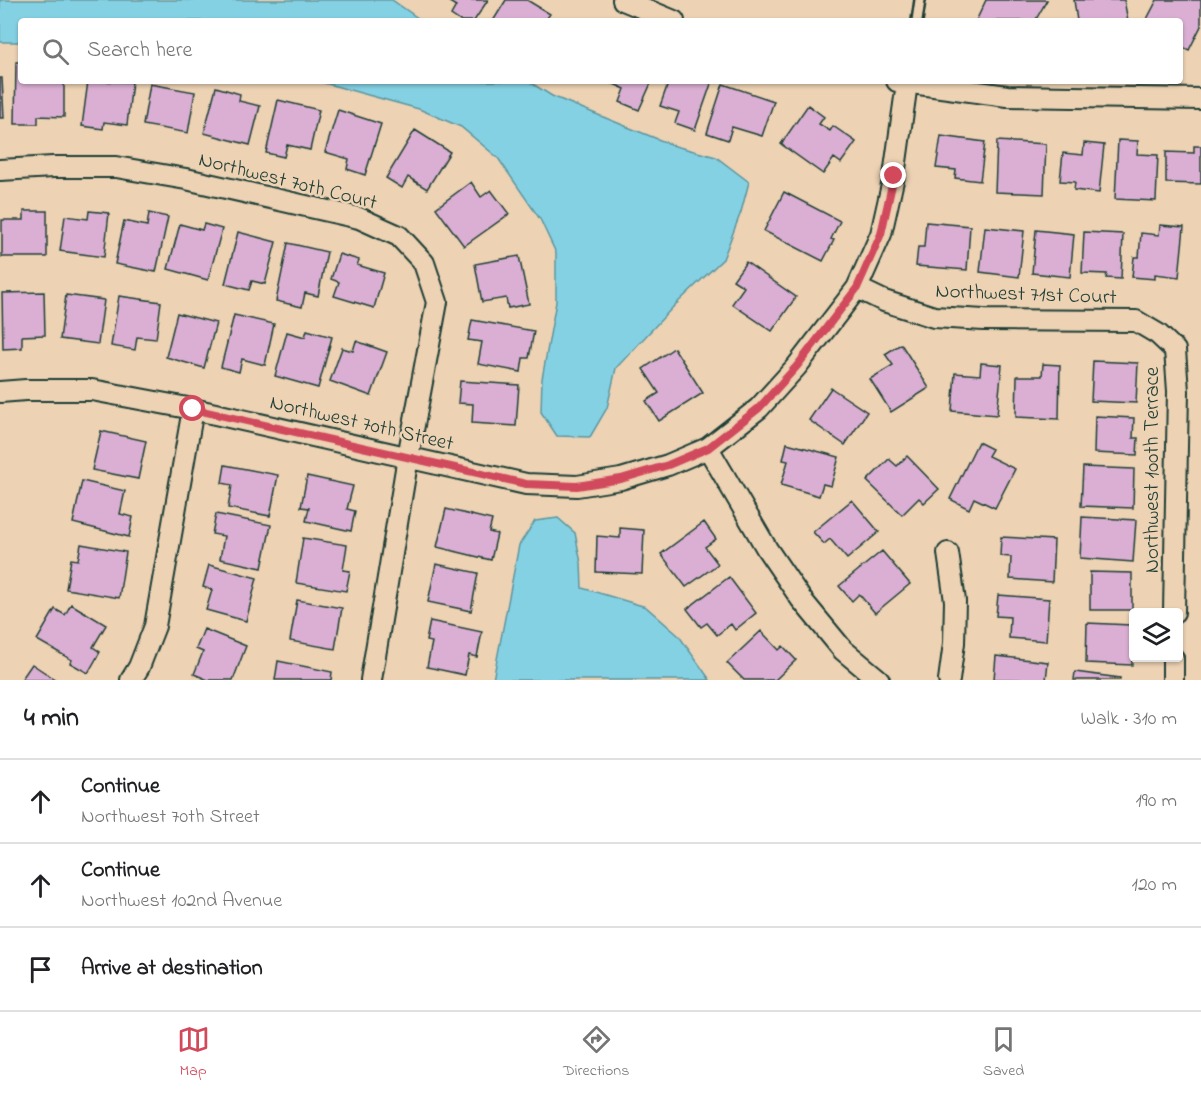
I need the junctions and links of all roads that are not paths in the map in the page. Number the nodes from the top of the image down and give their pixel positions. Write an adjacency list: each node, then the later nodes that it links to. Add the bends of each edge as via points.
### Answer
1 (623, 0): 3 (street)
2 (920, 0): 4 (lane)
3 (667, 18)
4 (917, 18)
5 (904, 84): 9 (street, Northwest 70th Street, via 894,176 881,234)
6 (919, 84): 7 (street, via 1007,96)
7 (1201, 99)
8 (0, 170): 14 (street, Northwest 70th Court, via 116,167 359,218 399,236 424,263 437,302)
9 (857, 288): 10 (street, Northwest 71st Court, via 934,316 1136,321); 13 (street, Northwest 70th Street, via 759,408)
10 (1158, 334): 16 (street, Northwest 100th Terrace, via 1175,350 1178,391)
11 (0, 392): 12 (street, Northwest 70th Street, via 92,390)
12 (193, 409): 14 (street, Northwest 70th Street); 18 (street, via 155,626)
13 (708, 448): 14 (street, Northwest 70th Street, via 621,479 577,486 526,484); 20 (street, via 801,599 843,650)
14 (408, 457): 19 (street, Northwest 70th Court)
15 (948, 553): 21 (street, via 955,601)
16 (1174, 608)
17 (1173, 662): 22 (street)
18 (131, 680)
19 (371, 680)
20 (879, 680)
21 (949, 680)
22 (1173, 680)

